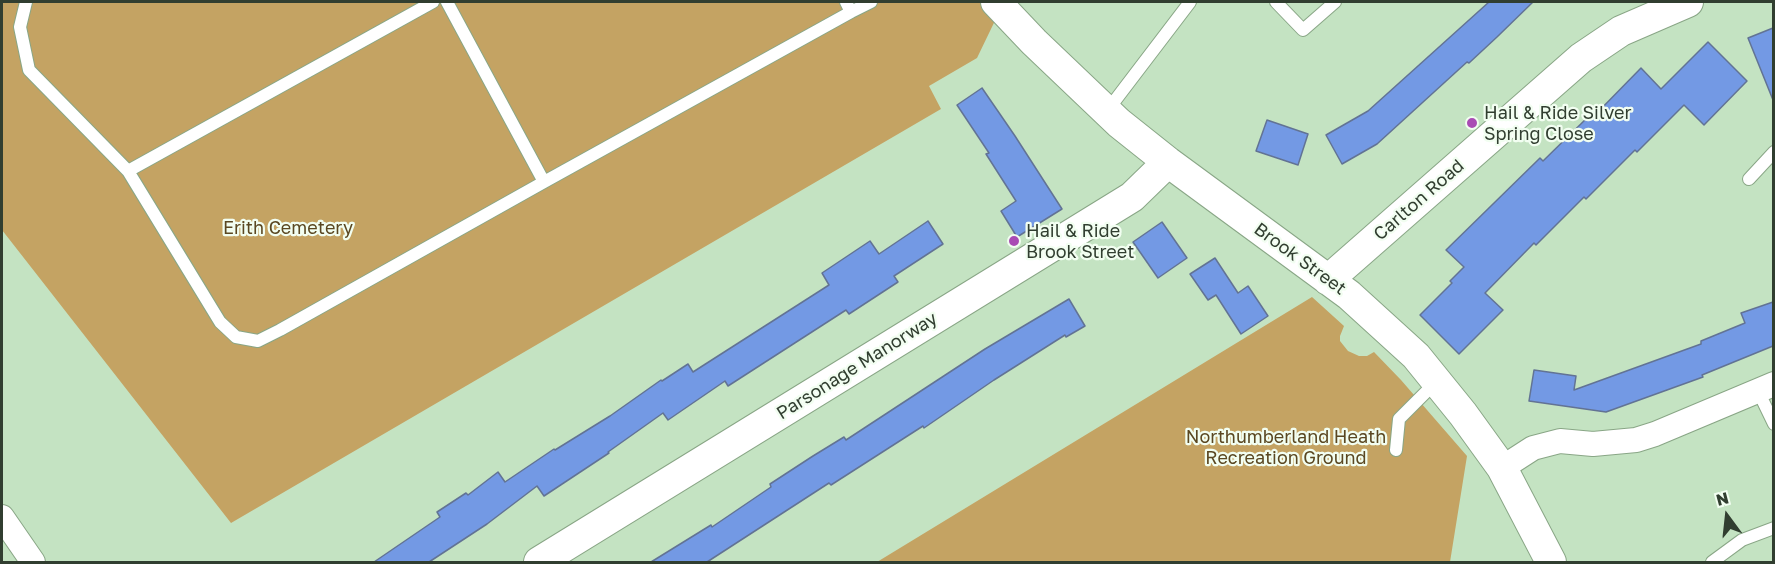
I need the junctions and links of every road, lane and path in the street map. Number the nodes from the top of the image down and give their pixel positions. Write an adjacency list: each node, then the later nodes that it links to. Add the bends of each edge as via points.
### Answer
1 (26, 2): 14 (lane, via 20,27 29,70)
2 (432, 2): 14 (lane)
3 (447, 2): 16 (lane)
4 (871, 2): 10 (lane)
5 (996, 2): 11 (street, Brook Street)
6 (1190, 2): 11 (lane)
7 (1276, 2): 8 (lane, via 1303,30)
8 (1335, 2)
9 (1689, 2): 17 (street, Carlton Road, via 1621,31 1581,58)
10 (849, 7): 16 (lane)
11 (1107, 111): 13 (street, Brook Street)
12 (1773, 152): 15 (lane)
13 (1168, 162): 17 (street, Brook Street); 26 (street, Parsonage Manorway, via 1132,197)
14 (128, 171): 16 (lane, via 220,322 237,337 258,341)
15 (1749, 179)
16 (544, 182)
17 (1328, 280): 18 (street, Brook Street, via 1408,349)
18 (1437, 381): 21 (lane, via 1399,419); 22 (street, Brook Street)
19 (1766, 388): 20 (lane); 22 (street, via 1636,440 1593,444 1560,441 1533,448)
20 (1773, 424)
21 (1396, 450)
22 (1502, 468): 27 (street, Brook Street)
23 (2, 517): 25 (street)
24 (1773, 528): 28 (lane, via 1742,540)
25 (33, 562)
26 (539, 562)
27 (1551, 562)
28 (1712, 562)

